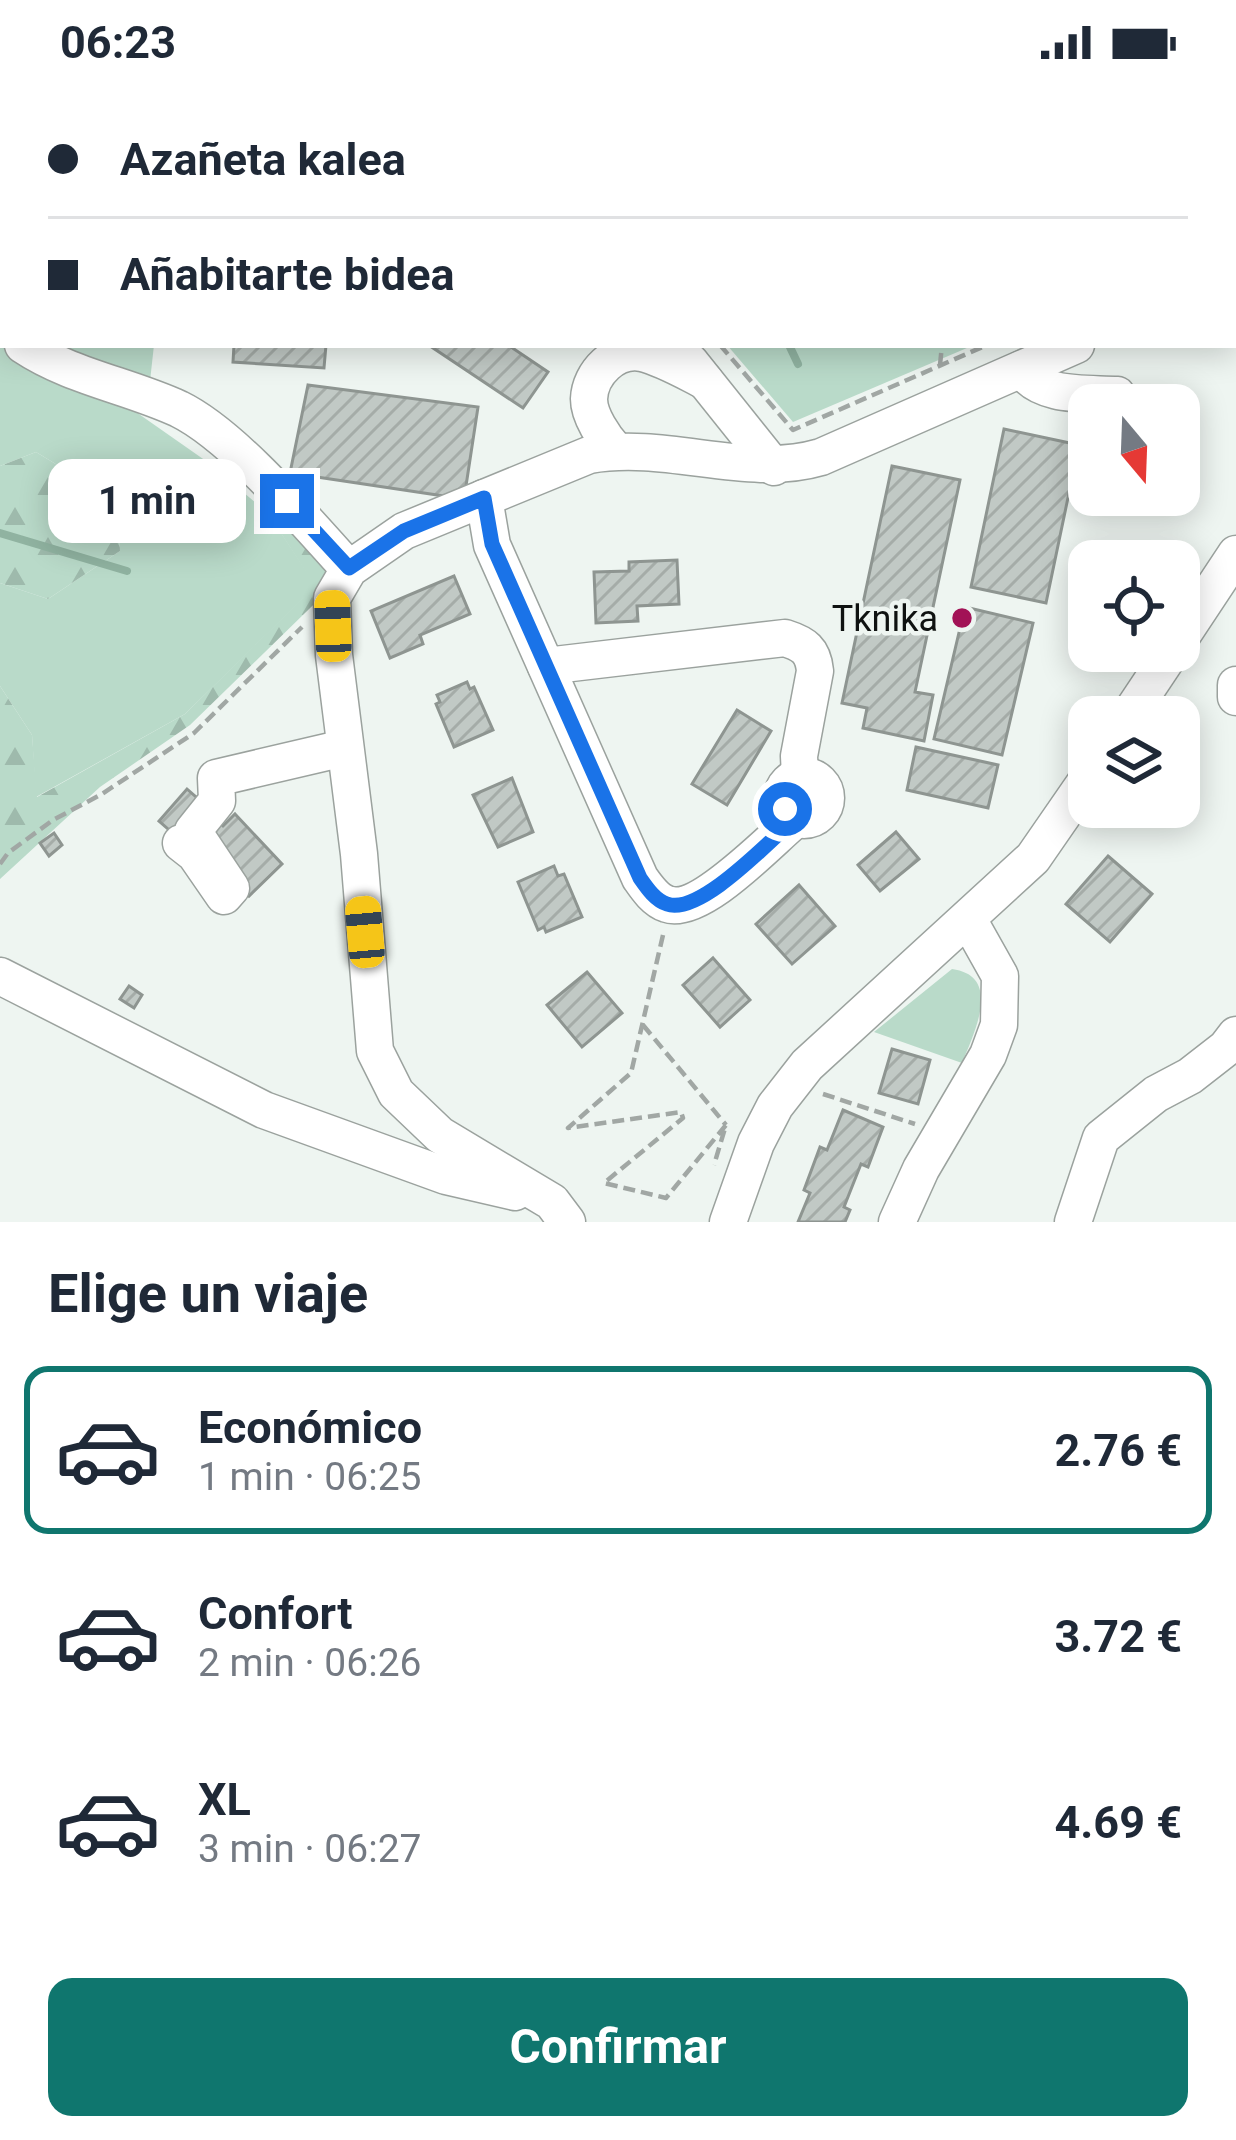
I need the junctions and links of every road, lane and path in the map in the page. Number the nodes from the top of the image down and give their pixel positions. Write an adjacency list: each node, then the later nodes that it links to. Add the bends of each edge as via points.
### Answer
1 (28, 348): 15 (street, via 201,422 287,501)
2 (678, 348): 9 (street)
3 (722, 348): 7 (path, via 794,430)
4 (942, 348): 7 (path)
5 (980, 348): 7 (path)
6 (1069, 348): 8 (street)
7 (940, 364)
8 (1022, 369): 10 (street, via 1029,381); 12 (street, via 821,457)
9 (705, 380): 11 (street, via 641,353 614,358 595,378 588,403); 12 (street)
10 (1068, 390)
11 (615, 450): 12 (street); 13 (street)
12 (774, 466)
13 (484, 498): 15 (street, via 404,531); 17 (street, via 492,544)
14 (1236, 554): 16 (street)
15 (340, 583): 20 (street); 23 (path, via 194,733 53,820)
16 (1200, 608)
17 (546, 666): 24 (street, via 640,878); 24 (street, via 785,638 814,657 799,756 800,776 817,779 826,797 818,815 796,818 713,891)
18 (1236, 685): 19 (street)
19 (1236, 697)
20 (344, 748): 22 (street, via 216,778 217,801 194,830 231,888 224,896); 33 (street, via 375,1051 396,1093 440,1135)
21 (1068, 808): 25 (street, via 1034,858)
22 (182, 843)
23 (0, 865)
24 (669, 906): 27 (path)
25 (968, 919): 34 (street, via 807,1064 756,1143); 35 (street, via 1000,976 999,1025)
26 (0, 976): 33 (street, via 264,1110)
27 (643, 1024): 30 (path); 30 (path, via 631,1073 568,1128 681,1112 683,1118 604,1183 666,1198)
28 (1236, 1035): 36 (street, via 1101,1138)
29 (810, 1090): 31 (path)
30 (726, 1125): 32 (path)
31 (926, 1127)
32 (708, 1184)
33 (560, 1212)
34 (728, 1222)
35 (897, 1222)
36 (1073, 1222)

